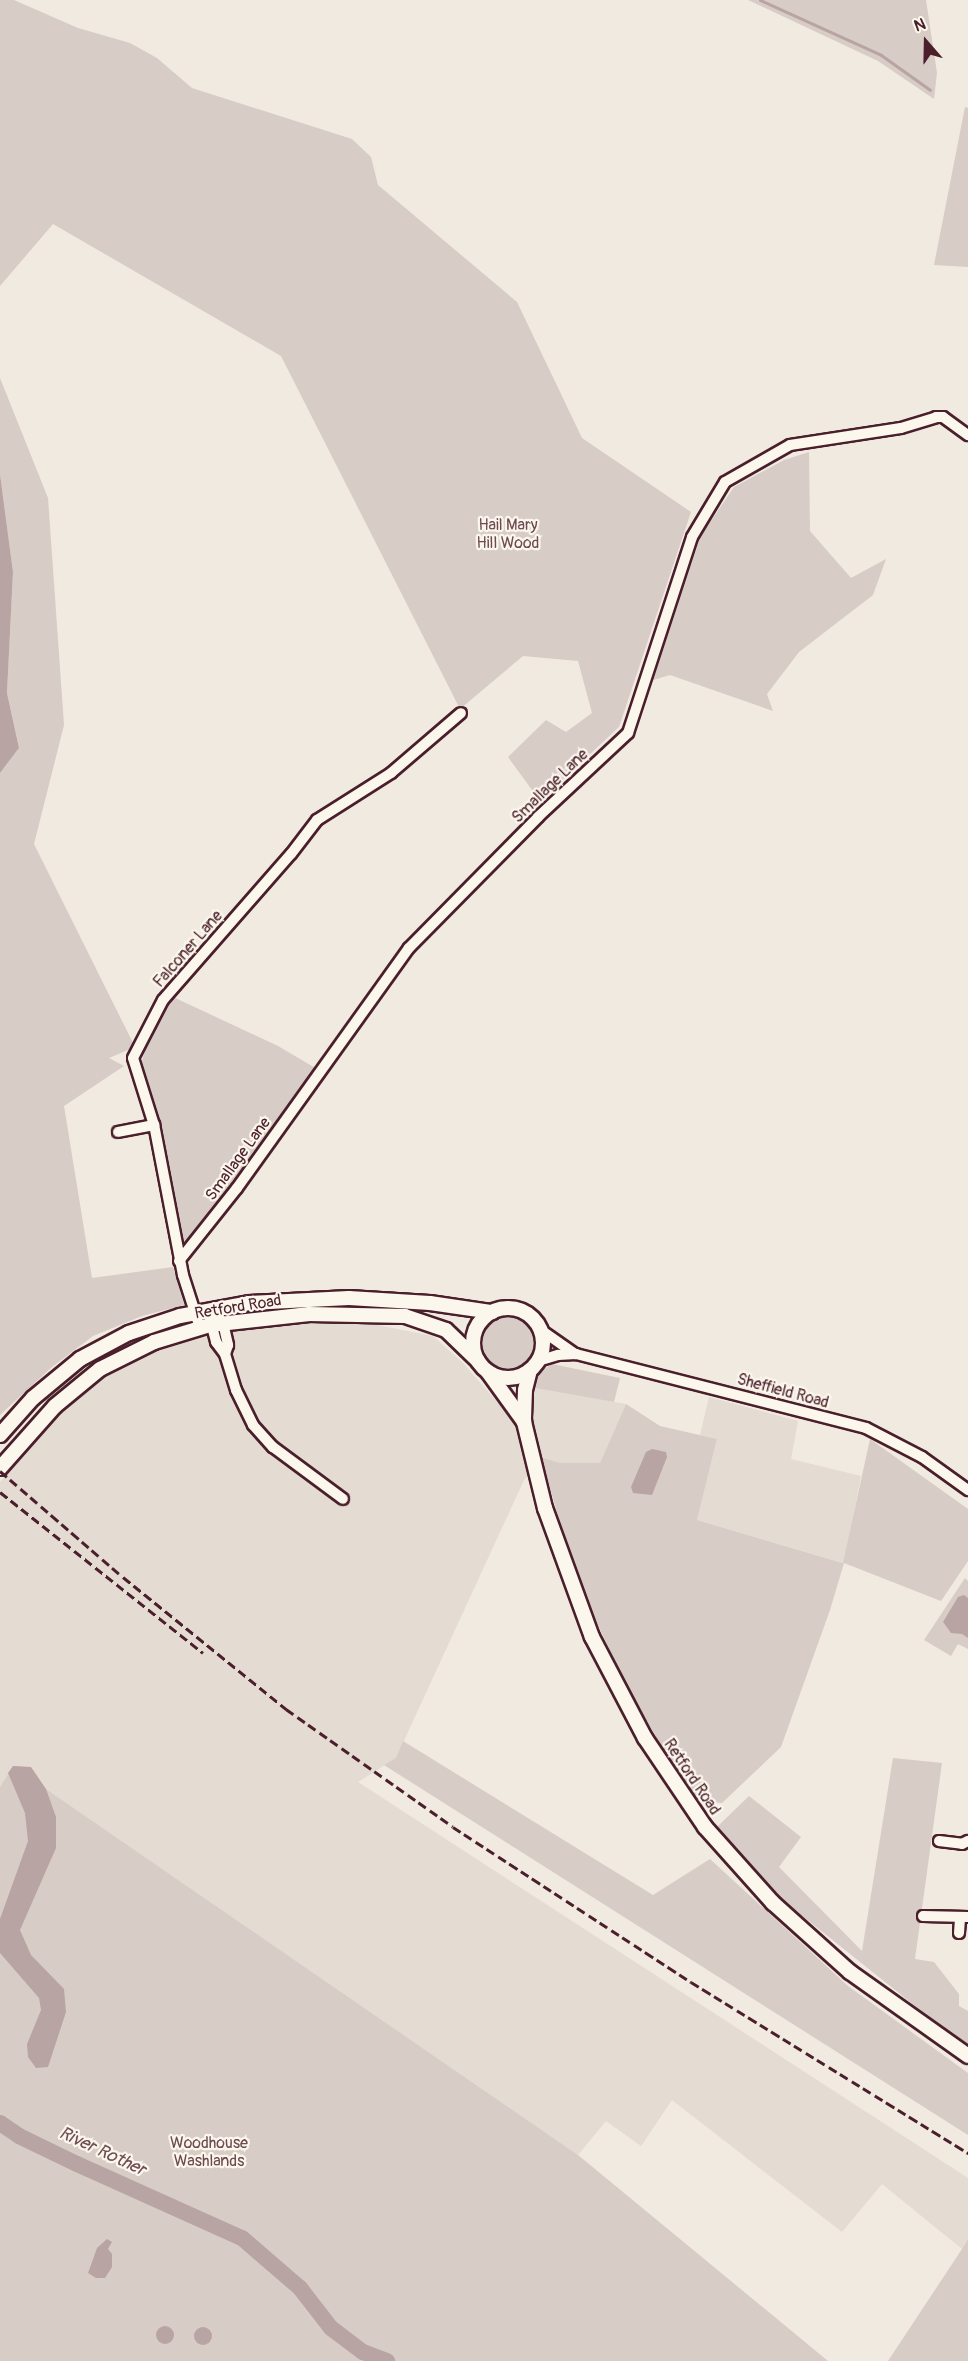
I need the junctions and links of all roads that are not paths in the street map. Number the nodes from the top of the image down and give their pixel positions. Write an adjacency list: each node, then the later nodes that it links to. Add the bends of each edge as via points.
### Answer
1 (968, 435): 5 (street, Smallage Lane, via 943,417 936,417 901,428 790,445 724,482 692,537 628,733 538,817 409,948 237,1188)
2 (461, 713): 3 (street, Falconer Lane, via 391,772 317,820 163,1000 133,1061)
3 (154, 1125): 4 (street); 5 (street, Falconer Lane)
4 (118, 1132)
5 (179, 1261): 7 (street, Falconer Lane)
6 (212, 1309): 7 (main road, Retford Road); 8 (main road, Retford Road, via 298,1299 349,1298); 9 (street)
7 (196, 1312): 9 (street, Falconer Lane); 15 (main road, Retford Road, via 129,1333 91,1352 33,1398)
8 (492, 1312): 10 (main road, via 520,1310); 12 (main road, via 484,1317 474,1334 474,1353)
9 (211, 1325): 12 (main road, Retford Road, via 309,1314 405,1316 446,1330); 16 (main road, Retford Road, via 154,1342 100,1369 55,1406); 18 (street, Falconer Lane, via 228,1345 225,1354 252,1425 273,1448)
10 (541, 1330): 11 (street, Sheffield Road); 13 (main road, via 542,1351)
11 (576, 1354): 13 (street, Sheffield Road, via 558,1355); 17 (street, Sheffield Road, via 866,1428 922,1457)
12 (482, 1366): 13 (main road, via 494,1375 513,1378); 14 (main road, Retford Road)
13 (534, 1366): 14 (main road, Retford Road, via 525,1390)
14 (524, 1422): 24 (main road, Retford Road, via 545,1508 592,1637 645,1738 705,1827 773,1903 850,1972)
15 (0, 1435)
16 (0, 1468)
17 (968, 1490)
18 (343, 1499)
19 (939, 1841): 20 (street)
20 (968, 1841)
21 (923, 1917): 22 (street)
22 (964, 1917): 23 (street)
23 (958, 1932)
24 (968, 2056)

